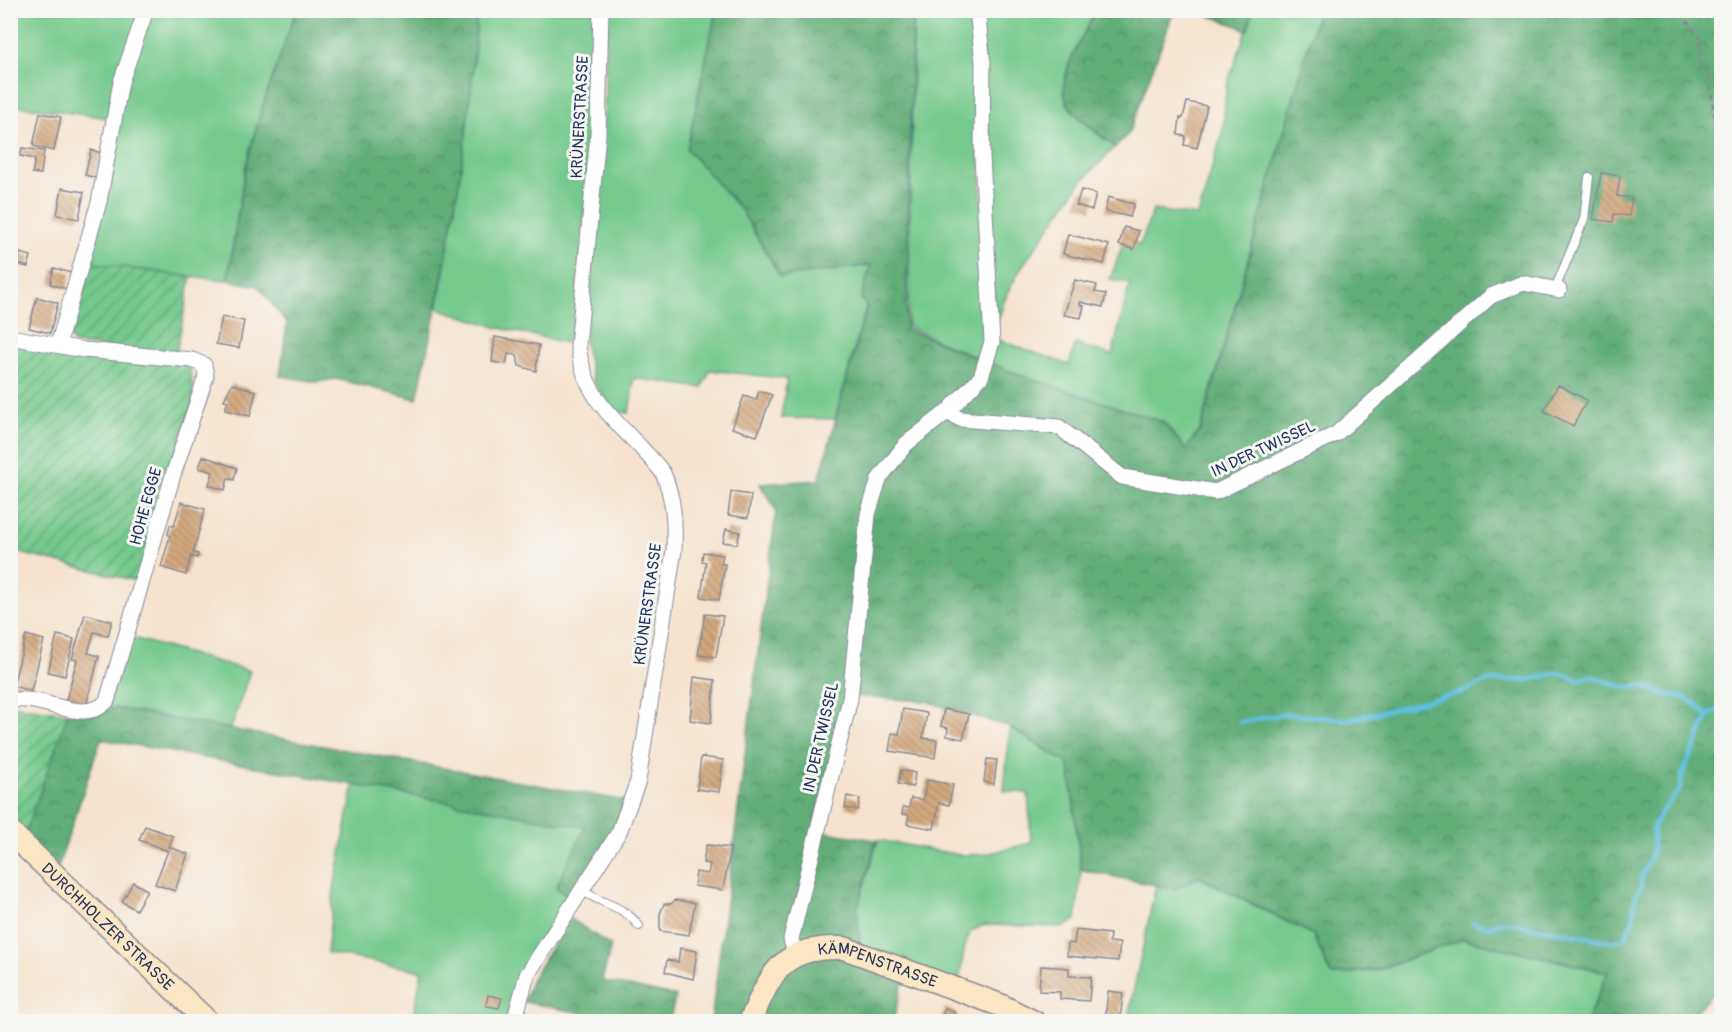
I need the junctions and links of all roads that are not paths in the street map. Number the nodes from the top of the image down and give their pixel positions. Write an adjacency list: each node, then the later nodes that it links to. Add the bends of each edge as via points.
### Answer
1 (146, 10): 7 (street, via 121,82 99,202)
2 (601, 10): 11 (street, KRÜNERSTRASSE, via 598,134 579,328 580,363 596,399 663,473 670,493 674,531 671,581 638,781 619,832)
3 (977, 10): 8 (street, IN DER TWISSEL, via 983,63 982,156 992,342 981,377)
4 (1589, 177): 5 (lane, via 1584,219)
5 (1557, 290): 8 (street, IN DER TWISSEL, via 1523,283 1491,296 1336,434 1216,492 1122,477 1059,427 960,419)
6 (10, 337): 7 (street, HOHE EGGE)
7 (58, 345): 9 (street, HOHE EGGE, via 192,360 204,365 206,376 107,701 99,710 88,712 32,699)
8 (946, 412): 13 (street, IN DER TWISSEL, via 906,444 879,479 868,514 850,699 791,939)
9 (10, 701)
10 (10, 832): 14 (street, DURCHHOLZER STRASSE)
11 (582, 890): 12 (lane, via 598,902 625,910); 15 (street, KRÜNERSTRASSE, via 527,975)
12 (639, 926)
13 (795, 954): 16 (street, KÄMPENSTRASSE, via 770,977); 17 (street, KÄMPENSTRASSE, via 823,947 844,948 1000,1005)
14 (208, 1022)
15 (514, 1022)
16 (750, 1022)
17 (1034, 1022)

